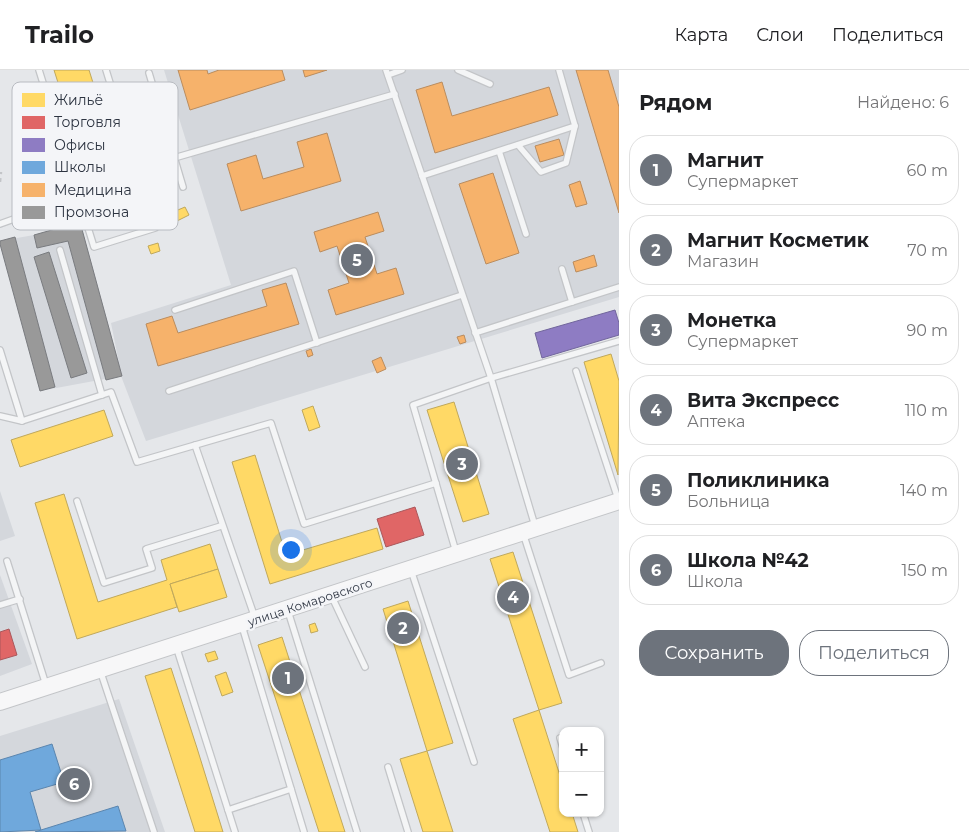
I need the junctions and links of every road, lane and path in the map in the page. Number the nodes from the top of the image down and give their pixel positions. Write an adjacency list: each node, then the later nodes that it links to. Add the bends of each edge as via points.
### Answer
1 (39, 70): 8 (lane)
2 (106, 70): 9 (lane)
3 (402, 70): 6 (lane)
4 (458, 70): 11 (lane)
5 (559, 70): 13 (lane)
6 (387, 72): 12 (lane)
7 (149, 73): 10 (lane)
8 (43, 82)
9 (110, 82)
10 (152, 82)
11 (490, 84)
12 (394, 94): 16 (lane); 19 (lane)
13 (575, 126): 14 (lane); 14 (lane, via 566,163 541,172)
14 (518, 145): 15 (lane)
15 (499, 151): 19 (lane); 26 (lane)
16 (178, 157)
17 (178, 171): 21 (lane)
18 (1, 172): 20 (path)
19 (422, 176): 30 (lane)
20 (0, 182)
21 (183, 187)
22 (12, 220): 23 (lane)
23 (0, 224)
24 (89, 230): 25 (lane, via 94,247)
25 (149, 230)
26 (526, 234)
27 (60, 250): 40 (lane)
28 (562, 269): 31 (lane)
29 (619, 287): 31 (lane)
30 (462, 295): 33 (lane); 35 (lane)
31 (572, 302): 33 (lane)
32 (175, 310): 35 (lane, via 294,271)
33 (475, 333): 38 (lane)
34 (619, 341): 38 (lane)
35 (317, 343): 39 (lane)
36 (0, 350): 42 (lane)
37 (576, 371): 46 (lane)
38 (491, 378): 44 (lane, via 413,405); 48 (lane)
39 (169, 391)
40 (102, 395): 42 (lane); 43 (lane, via 111,392 137,462)
41 (0, 416): 42 (lane)
42 (22, 421)
43 (195, 445): 44 (lane, via 271,424 304,524); 47 (lane)
44 (436, 482): 49 (lane)
45 (77, 500): 47 (lane, via 104,583 152,568 146,550)
46 (619, 501): 48 (street, улица Комаровского)
47 (221, 526): 56 (lane)
48 (529, 530): 49 (street, улица Комаровского); 58 (lane, via 569,675)
49 (456, 554): 51 (street, улица Комаровского)
50 (7, 562): 53 (lane)
51 (411, 570): 52 (street, улица Комаровского); 63 (lane)
52 (331, 595): 55 (street, улица Комаровского); 59 (lane)
53 (20, 599): 54 (lane); 61 (lane)
54 (0, 605)
55 (287, 609): 56 (street, улица Комаровского); 71 (lane)
56 (248, 621): 57 (street, улица Комаровского); 65 (lane)
57 (176, 645): 60 (street, улица Комаровского); 66 (lane)
58 (601, 663)
59 (365, 667)
60 (100, 670): 61 (street, улица Комаровского); 68 (lane)
61 (47, 686): 62 (street, улица Комаровского)
62 (0, 702)
63 (474, 762)
64 (388, 767): 72 (lane)
65 (291, 789): 66 (lane); 70 (lane)
66 (228, 810): 69 (lane)
67 (584, 817): 73 (lane)
68 (154, 832)
69 (235, 832)
70 (304, 832)
71 (357, 832)
72 (408, 832)
73 (589, 832)

